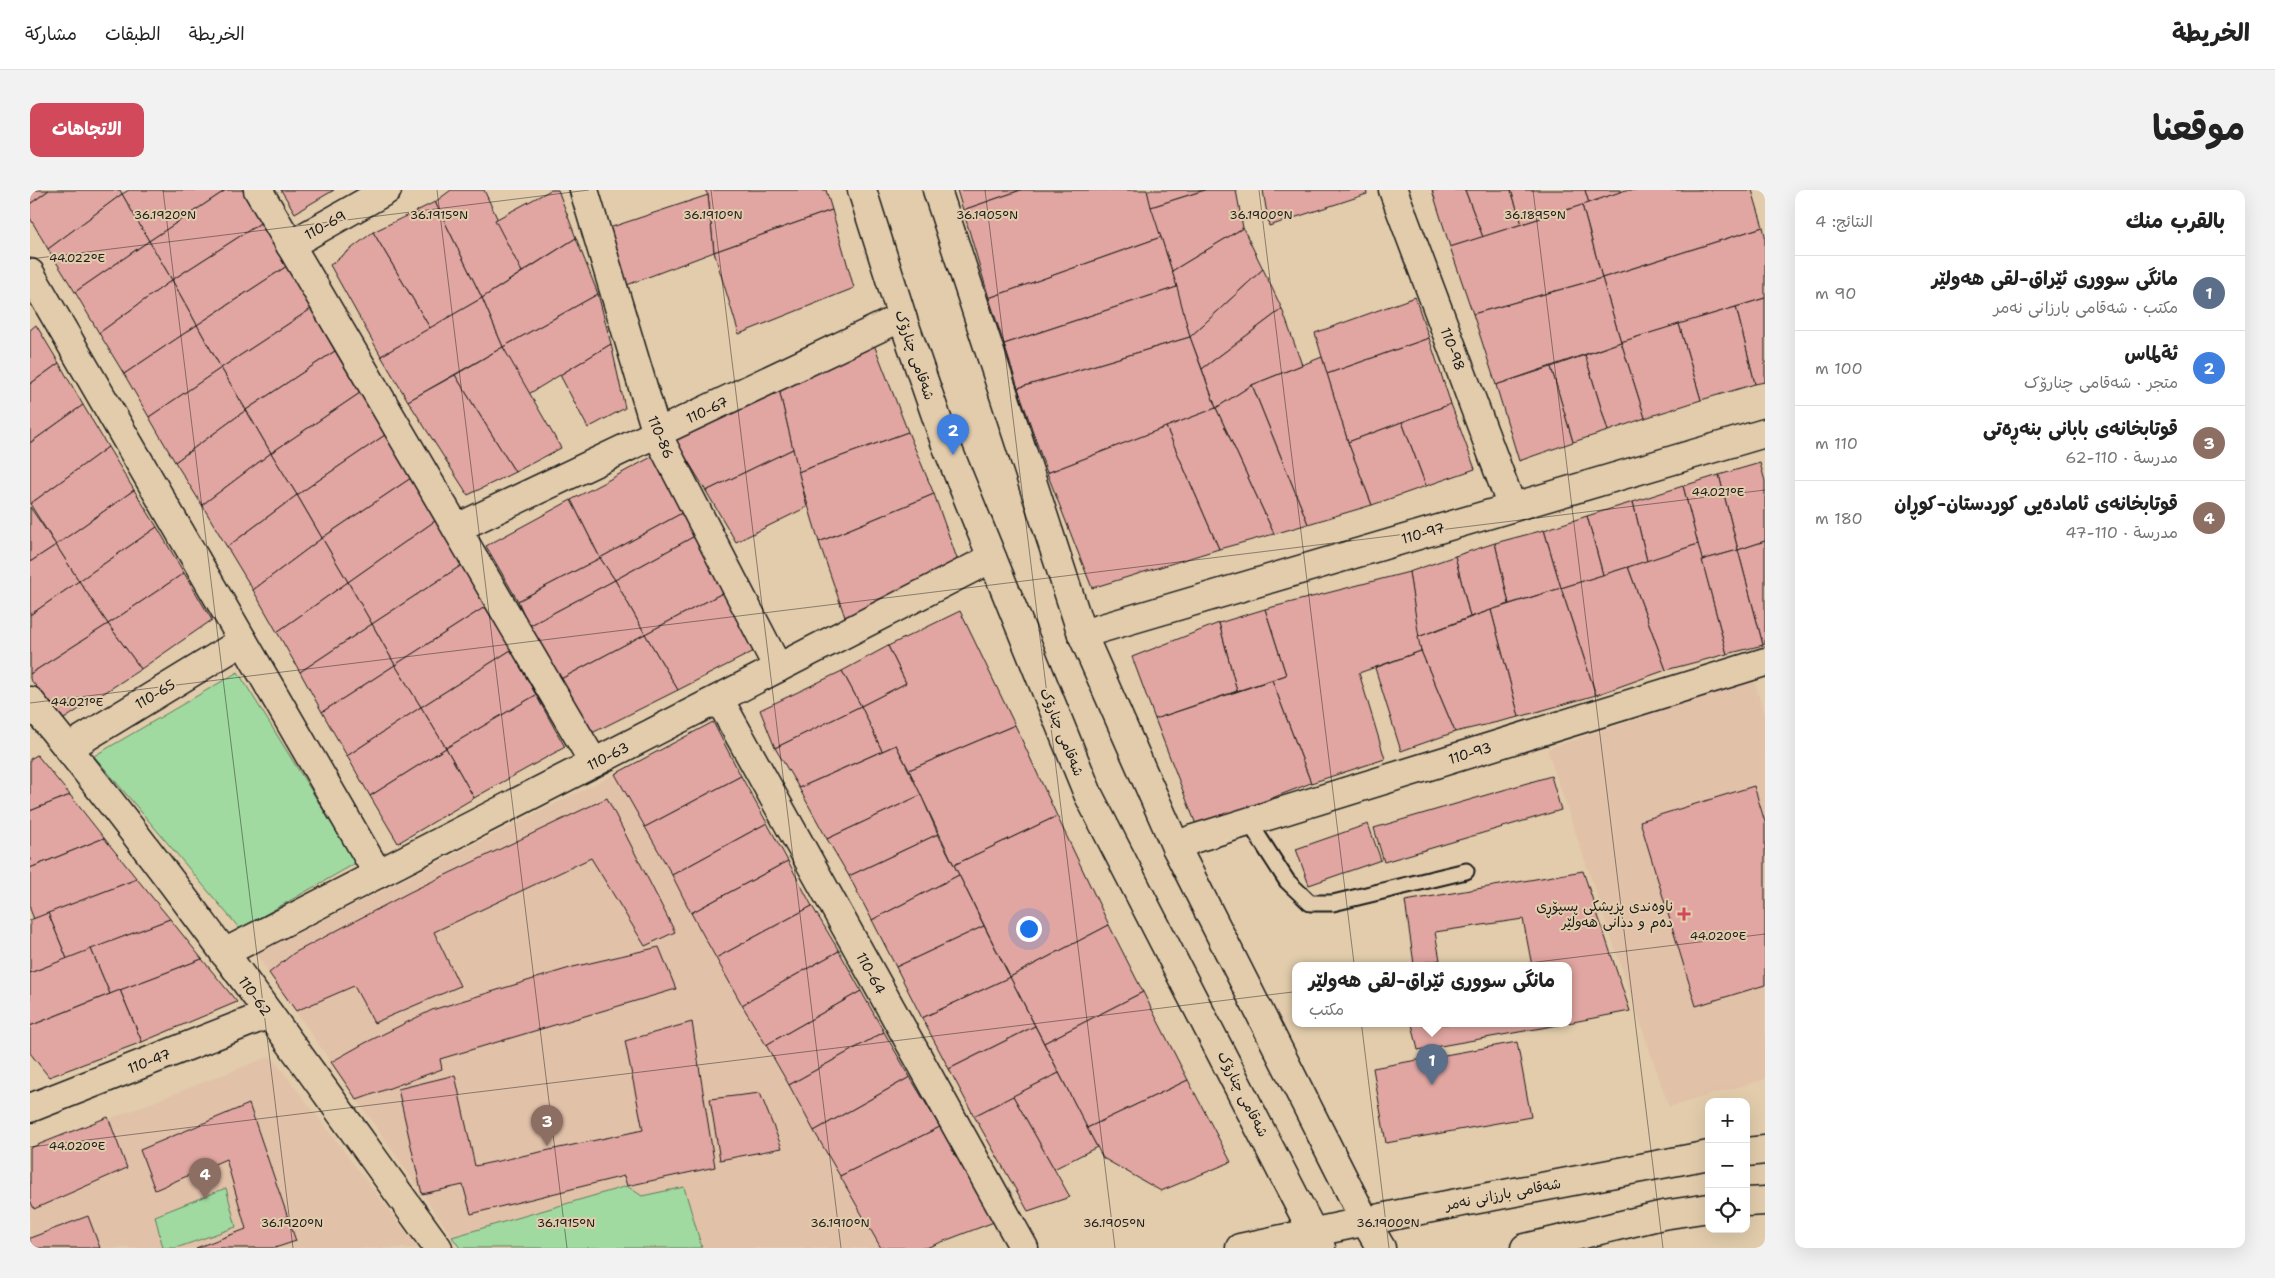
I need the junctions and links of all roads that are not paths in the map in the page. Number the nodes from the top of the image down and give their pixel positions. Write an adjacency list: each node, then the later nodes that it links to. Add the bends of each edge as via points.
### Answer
1 (258, 190): 7 (street)
2 (386, 190): 7 (street, 110-69)
3 (584, 190): 11 (street, 110-86)
4 (862, 190): 9 (street, شەقامی چنارۆک)
5 (937, 190): 15 (street)
6 (1393, 190): 12 (street, 110-98)
7 (290, 244): 13 (street)
8 (30, 274): 16 (street)
9 (902, 317): 11 (street, 110-67); 14 (street, شەقامی چنارۆک, via 945,442)
10 (1765, 433): 12 (street, 110-97)
11 (657, 434): 13 (street, 110-67); 18 (street, 110-86)
12 (1512, 507): 15 (street, 110-97)
13 (457, 528): 23 (street)
14 (992, 558): 18 (street, 110-63); 38 (street, شەقامی چنارۆک, via 1088,794)
15 (1082, 634): 25 (street)
16 (243, 641): 22 (street, 110-65); 27 (street)
17 (1765, 662): 24 (street, 110-93)
18 (778, 668): 19 (street, 110-63)
19 (718, 699): 23 (street, 110-63); 40 (street, 110-64)
20 (30, 701): 21 (street, 110-62)
21 (39, 728): 22 (street, 110-62)
22 (68, 748): 28 (street, 110-62)
23 (594, 763): 27 (street, 110-63)
24 (1249, 822): 25 (street, 110-93); 26 (lane, via 1287,881 1310,902 1333,903)
25 (1176, 847): 37 (street)
26 (1466, 871)
27 (378, 874): 28 (street, 110-63)
28 (224, 953): 29 (street, 110-62)
29 (269, 1014): 30 (street, 110-47); 39 (street, 110-62)
30 (35, 1098)
31 (1765, 1150): 32 (street)
32 (1750, 1152)
33 (1705, 1156): 37 (street, شەقامی بارزانی نەمر)
34 (1765, 1201): 35 (street)
35 (1750, 1202)
36 (1705, 1209): 43 (street, via 1663,1215)
37 (1365, 1221): 38 (street, شەقامی بارزانی نەمر); 42 (street)
38 (1318, 1241): 41 (street, شەقامی بارزانی نەمر)
39 (438, 1248)
40 (1024, 1248)
41 (1240, 1248)
42 (1381, 1248)
43 (1525, 1248)

